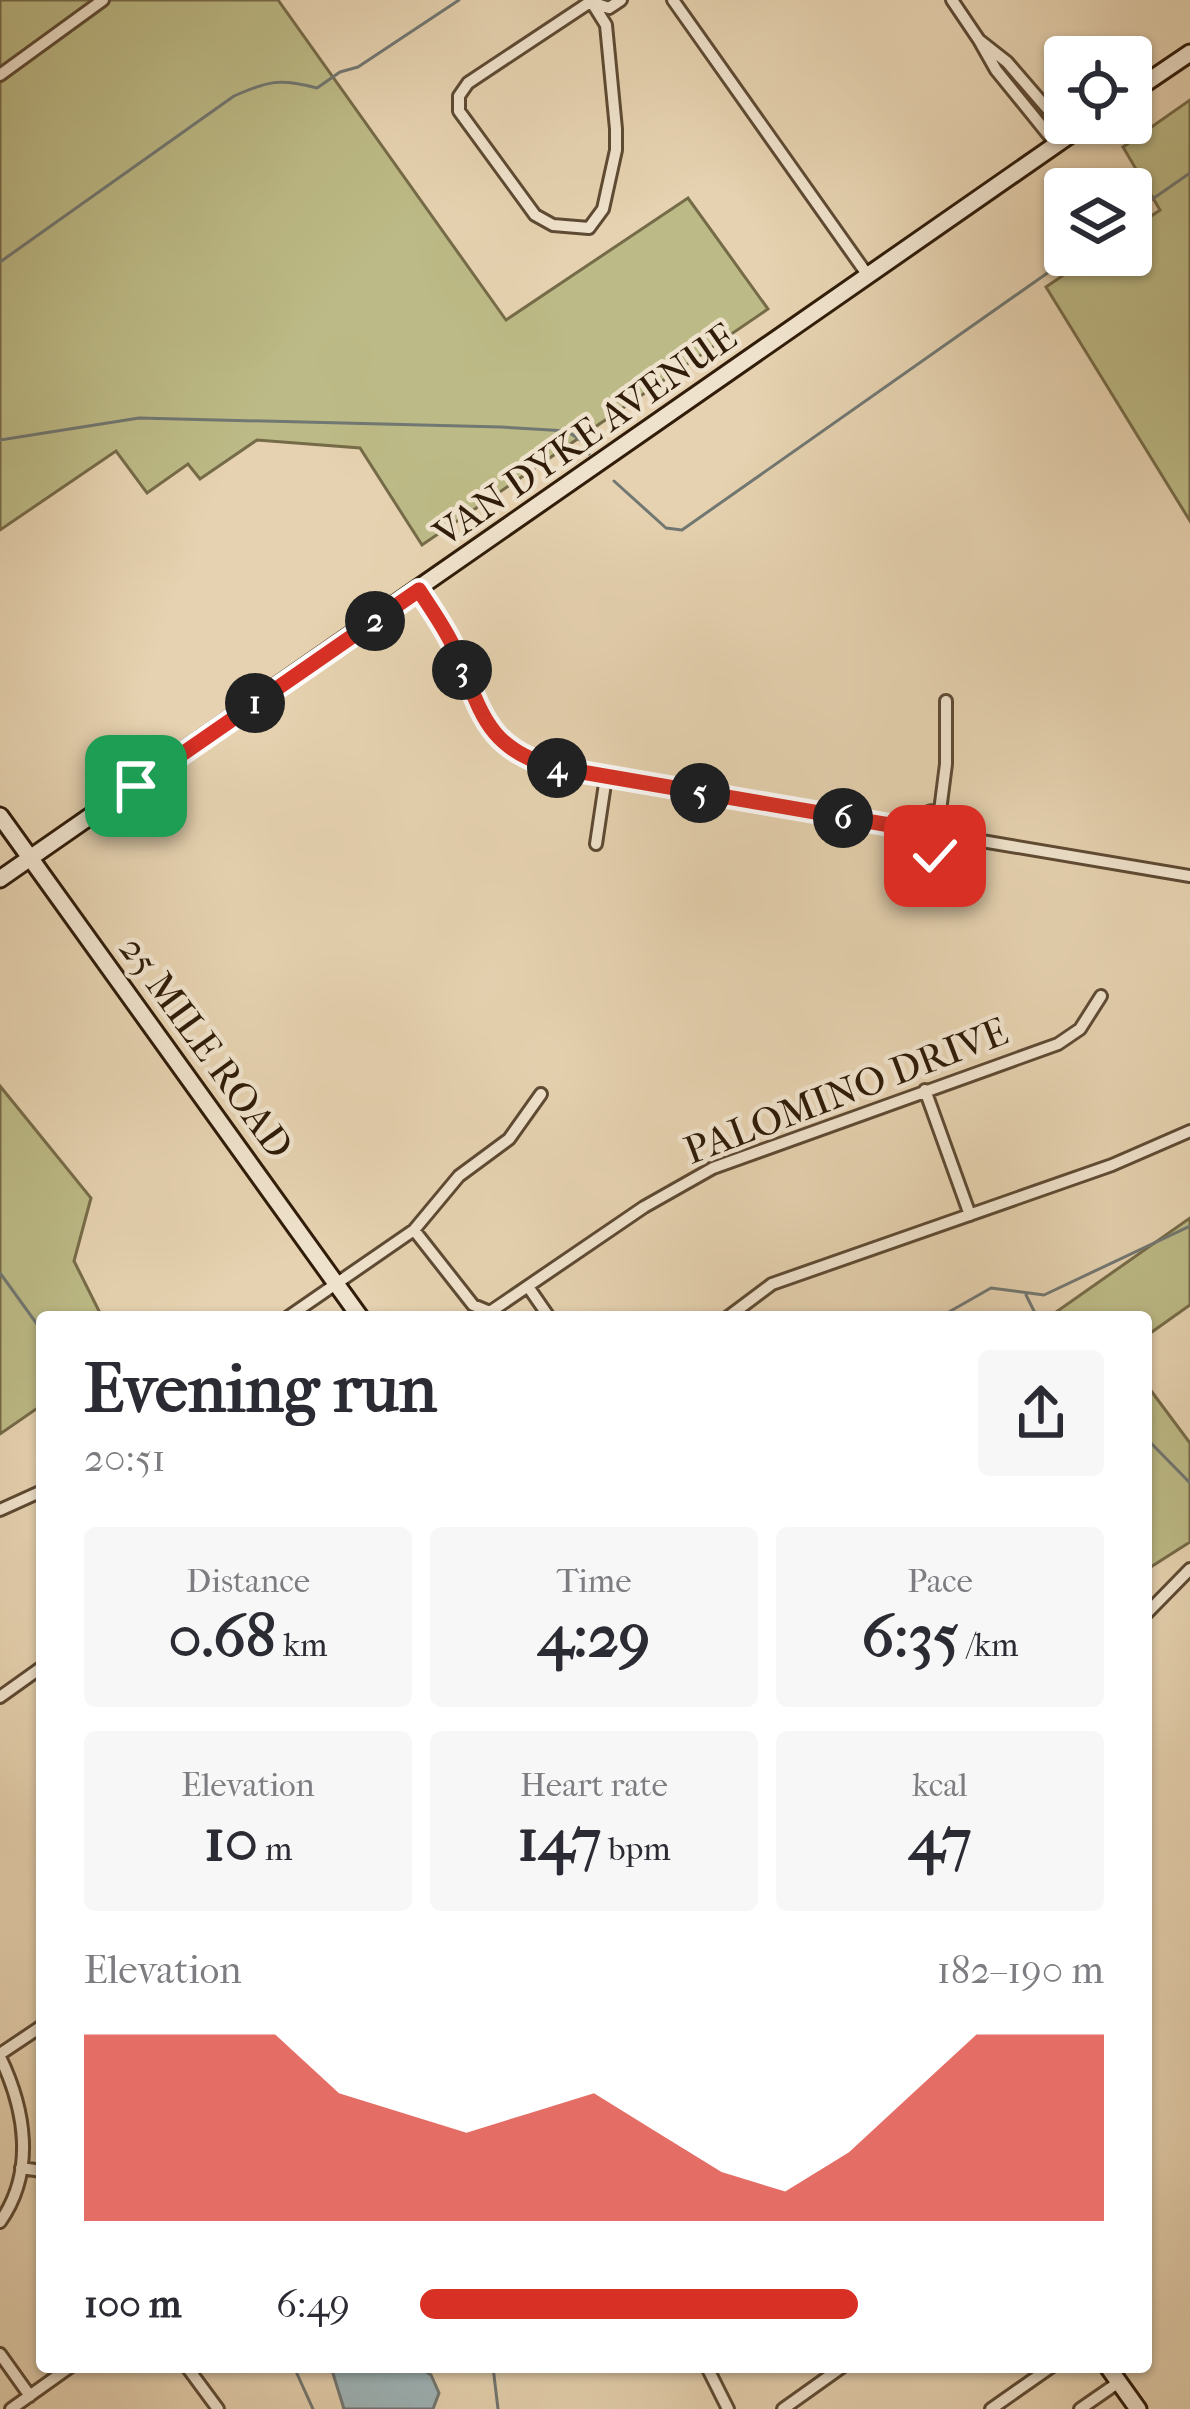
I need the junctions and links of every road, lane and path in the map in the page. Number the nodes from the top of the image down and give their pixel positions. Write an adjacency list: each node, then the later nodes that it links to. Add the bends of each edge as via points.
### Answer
1 (103, 0): 8 (street)
2 (621, 0): 5 (street, via 609,8)
3 (673, 0): 14 (street)
4 (952, 0): 6 (street)
5 (592, 1): 5 (street, via 606,25 616,150 603,209 589,228 553,226 535,215 459,111 459,96)
6 (979, 40): 10 (street); 11 (street)
7 (1190, 53): 9 (main road)
8 (0, 75)
9 (1152, 79)
10 (1043, 99): 11 (street)
11 (1030, 109): 12 (street)
12 (1044, 122)
13 (1057, 144): 14 (main road, VAN DYKE AVENUE)
14 (869, 278): 15 (main road, VAN DYKE AVENUE)
15 (419, 590): 17 (street, via 500,741 533,762); 24 (main road, VAN DYKE AVENUE)
16 (946, 701): 18 (street)
17 (606, 777): 20 (street); 22 (street)
18 (940, 811): 20 (street); 21 (street)
19 (0, 816): 24 (main road, 25 MILE ROAD)
20 (913, 829): 23 (street)
21 (958, 837): 23 (street); 25 (street)
22 (596, 844)
23 (930, 856): 27 (street)
24 (29, 859): 26 (main road, VAN DYKE AVENUE); 34 (main road, 25 MILE ROAD)
25 (1190, 876)
26 (0, 879)
27 (925, 897)
28 (1101, 996): 29 (street, PALOMINO DRIVE, via 1071,1037)
29 (925, 1090): 32 (street); 35 (street, PALOMINO DRIVE, via 713,1168)
30 (541, 1094): 33 (street, via 509,1139 458,1176)
31 (1190, 1132): 32 (street)
32 (970, 1215): 39 (street, via 772,1284)
33 (414, 1230): 34 (street); 35 (street, PALOMINO DRIVE, via 482,1311)
34 (336, 1283): 36 (street); 37 (main road, 25 MILE ROAD)
35 (529, 1288): 38 (street)
36 (296, 1311)
37 (356, 1311)
38 (545, 1311)
39 (736, 1311)
40 (36, 1494): 41 (street)
41 (0, 1510)
42 (1190, 1569): 43 (street)
43 (1152, 1607)
44 (36, 1671): 45 (street)
45 (0, 1697)
46 (36, 2030): 47 (street)
47 (0, 2056): 48 (street, via 20,2108)
48 (21, 2168): 49 (street); 50 (street)
49 (36, 2170)
50 (0, 2222)
51 (0, 2354): 59 (street)
52 (62, 2373): 59 (street)
53 (192, 2373): 61 (street)
54 (710, 2373): 62 (street)
55 (834, 2373): 63 (street)
56 (1042, 2373): 64 (street)
57 (1112, 2373): 58 (main road)
58 (1119, 2382): 65 (street); 66 (main road)
59 (30, 2396): 60 (street)
60 (11, 2409)
61 (218, 2409)
62 (728, 2409)
63 (783, 2409)
64 (991, 2409)
65 (1080, 2409)
66 (1138, 2409)

